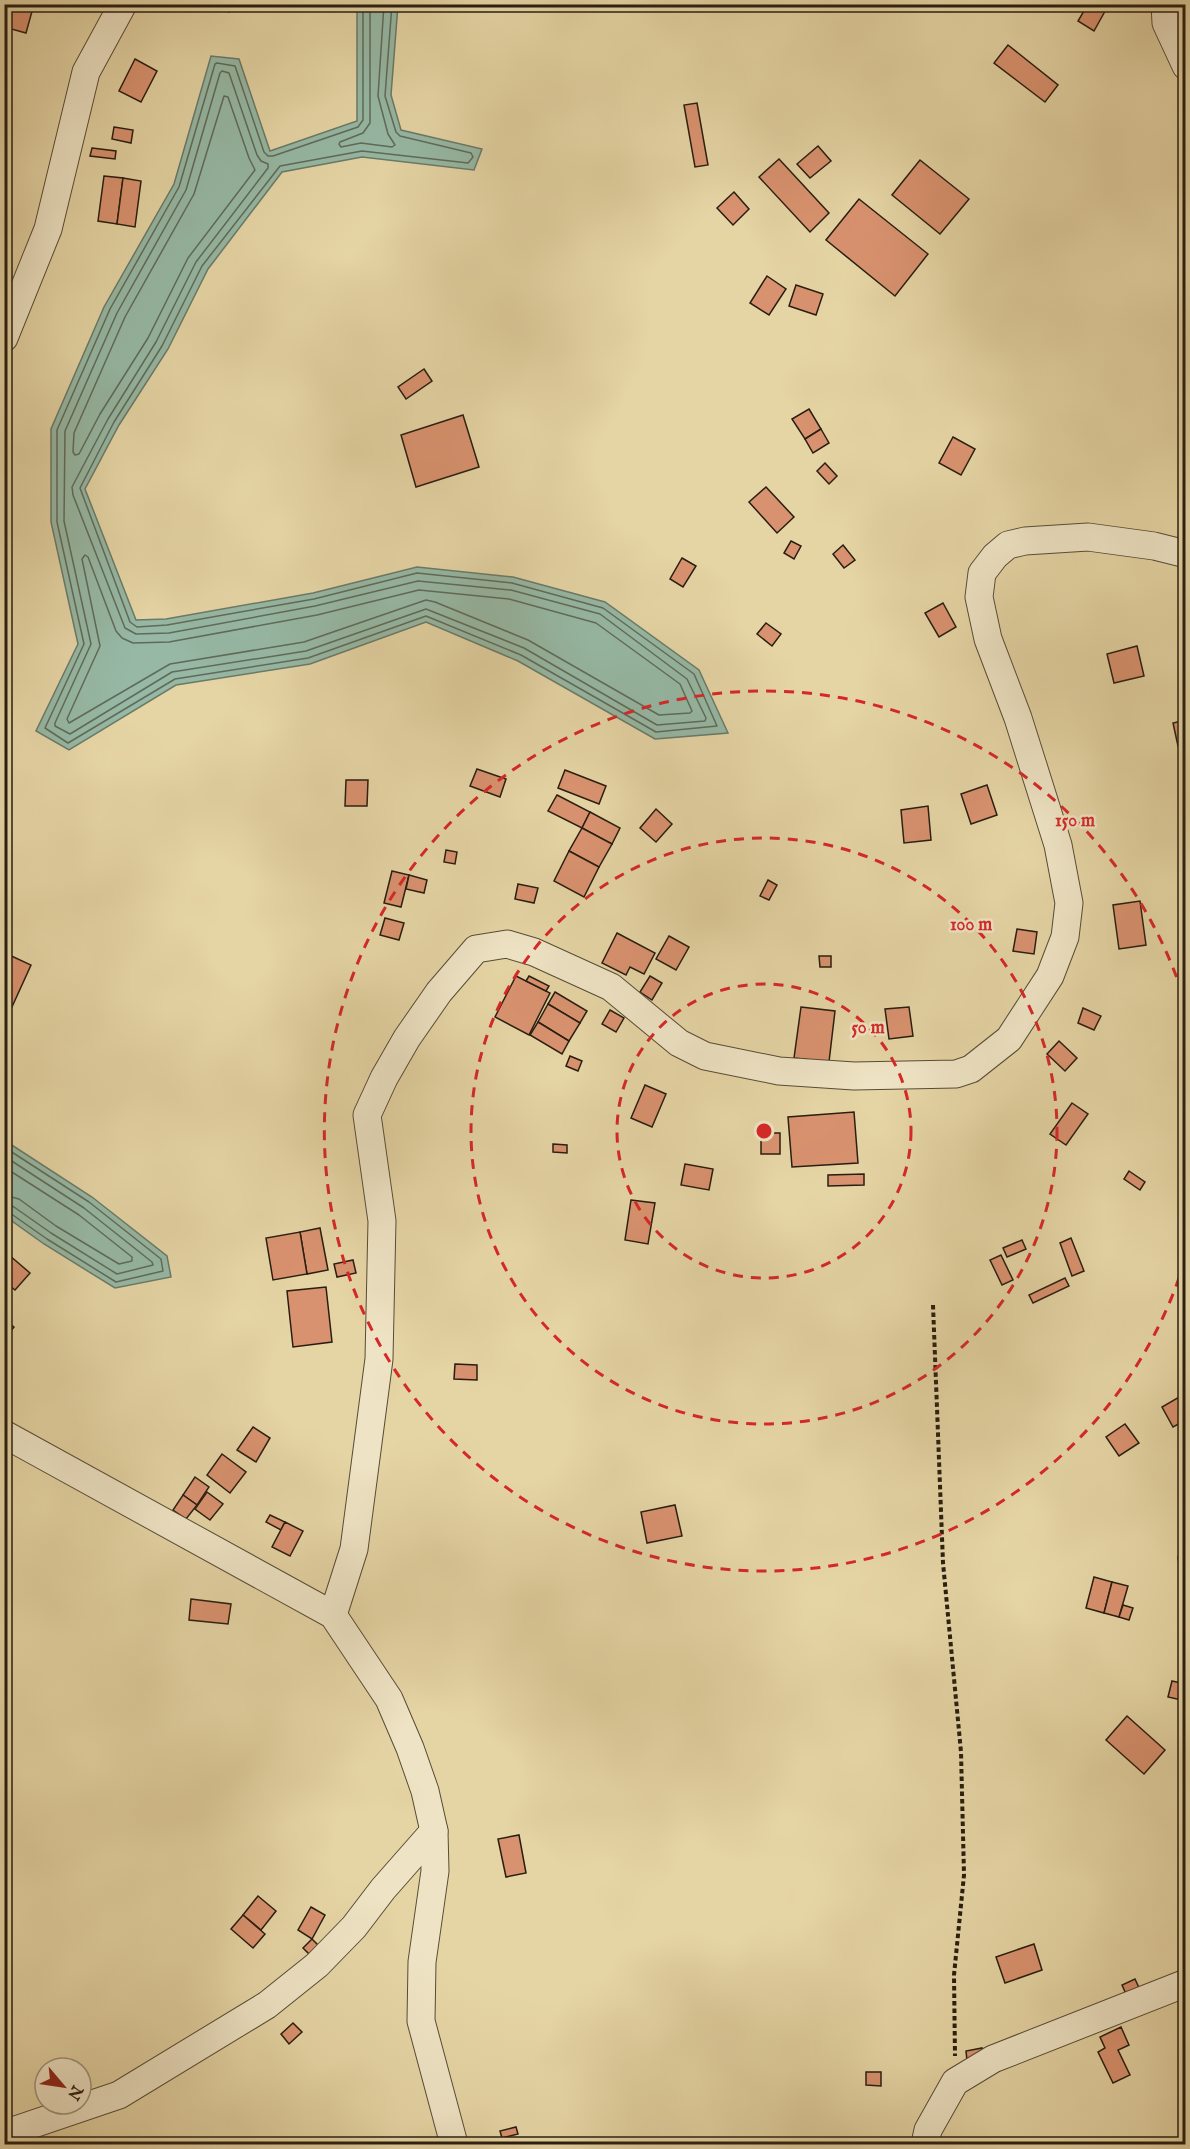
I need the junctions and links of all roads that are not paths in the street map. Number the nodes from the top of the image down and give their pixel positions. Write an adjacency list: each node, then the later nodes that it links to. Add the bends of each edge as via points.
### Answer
1 (123, 4): 4 (street, via 86,72 48,229)
2 (1165, 4): 3 (street, via 1166,23)
3 (1185, 66)
4 (4, 338)
5 (1185, 554): 7 (street, via 1088,537 1025,541 1008,545 982,573 979,597 988,639 1058,845 1069,903 1065,937 1050,976 1009,1039 971,1070 956,1074 855,1076 779,1071 705,1056 679,1043 610,987 534,952 507,944 476,949 439,992 407,1038 367,1114 382,1221 379,1359 354,1549)
6 (4, 1434): 7 (street)
7 (333, 1615): 8 (street, via 389,1699 425,1791)
8 (434, 1832): 10 (street, via 354,1927 317,1965 267,2005 119,2095); 11 (street, via 435,1871 422,1962 421,2021)
9 (1185, 1983): 12 (street, via 993,2059 955,2082 928,2130)
10 (4, 2134)
11 (454, 2145)
12 (925, 2145)

